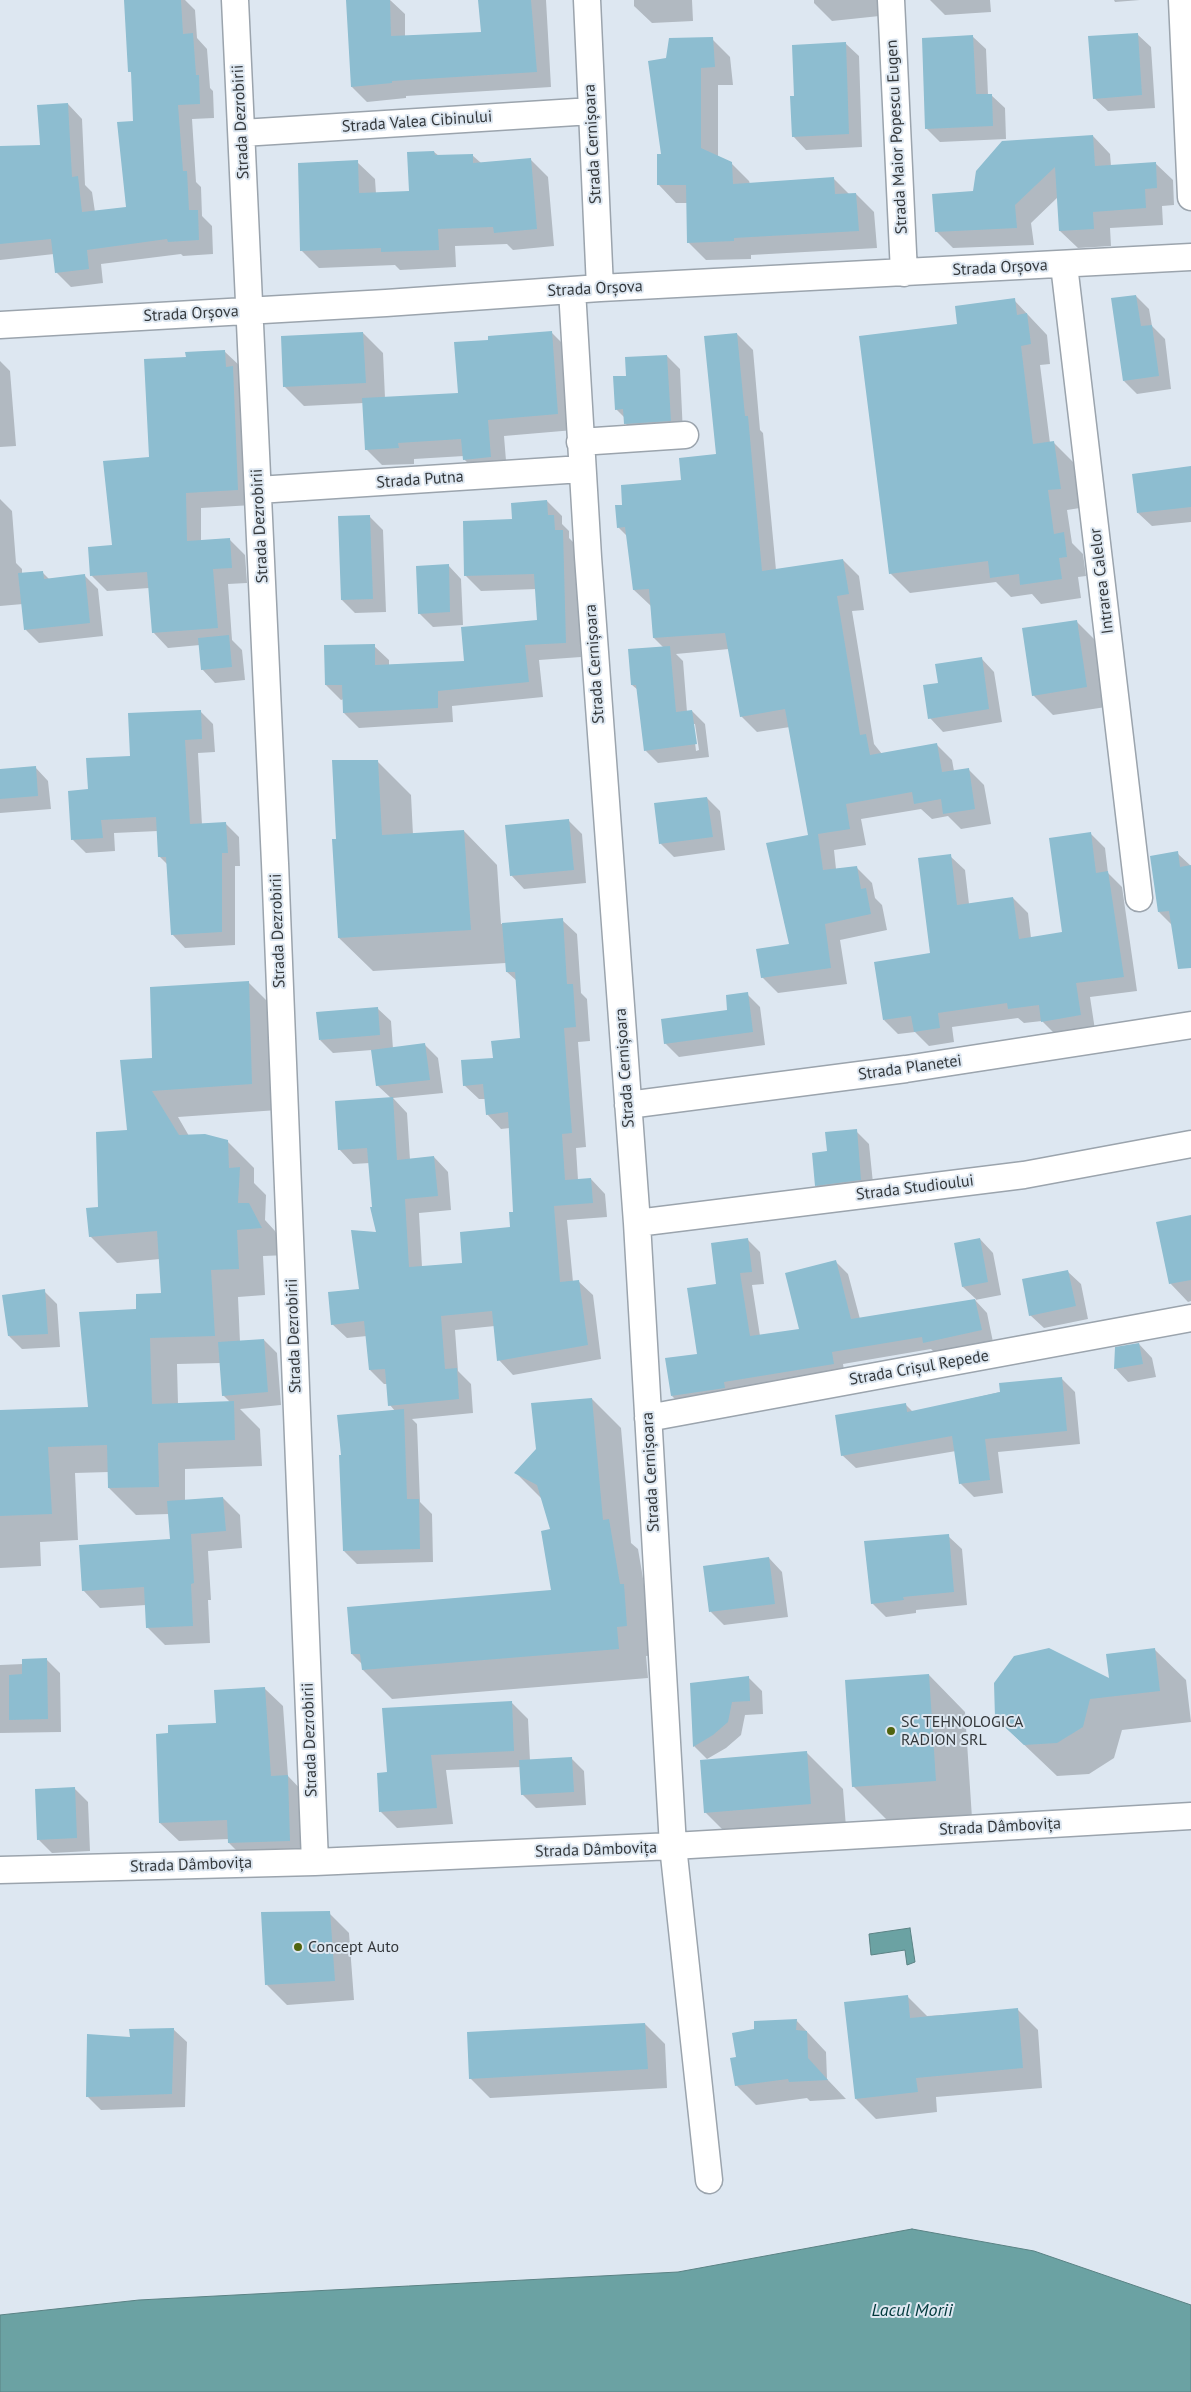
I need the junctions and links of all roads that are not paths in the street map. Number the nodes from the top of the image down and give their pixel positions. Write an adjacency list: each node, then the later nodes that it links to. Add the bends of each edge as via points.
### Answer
1 (235, 0): 6 (street, Strada Dezrobirii)
2 (587, 0): 5 (street, Strada Cernișoara)
3 (891, 0): 10 (street, Strada Maior Popescu Eugen)
4 (1182, 0): 7 (street)
5 (592, 111): 6 (street, Strada Valea Cibinului); 11 (street, Strada Cernișoara)
6 (242, 133): 13 (street, Strada Dezrobirii)
7 (1191, 197)
8 (1191, 257): 9 (street, Strada Orșova)
9 (1064, 265): 10 (street, Strada Orșova); 19 (street, Intrarea Calelor)
10 (904, 273): 11 (street, Strada Orșova)
11 (600, 288): 12 (street, Strada Orșova)
12 (572, 290): 13 (street, Strada Orșova); 16 (street, Strada Cernișoara)
13 (250, 310): 14 (street, Strada Orșova); 18 (street, Strada Dezrobirii)
14 (0, 325)
15 (684, 435): 16 (street)
16 (580, 442): 17 (street, Strada Cernișoara)
17 (582, 469): 18 (street, Strada Putna); 21 (street, Strada Cernișoara)
18 (258, 490): 28 (street, Strada Dezrobirii)
19 (1139, 898)
20 (1191, 1026): 21 (street, Strada Planetei, via 906,1069)
21 (628, 1105): 23 (street, Strada Cernișoara)
22 (1191, 1144): 23 (street, Strada Studioului, via 1024,1175)
23 (637, 1223): 25 (street, Strada Cernișoara)
24 (1191, 1318): 25 (street, Strada Crișul Repede)
25 (648, 1418): 27 (street, Strada Cernișoara)
26 (1191, 1816): 27 (street, Strada Dâmbovița)
27 (673, 1846): 28 (street, Strada Dâmbovița); 30 (street, Strada Cernișoara)
28 (316, 1862): 29 (street, Strada Dâmbovița)
29 (0, 1870)
30 (709, 2180)

